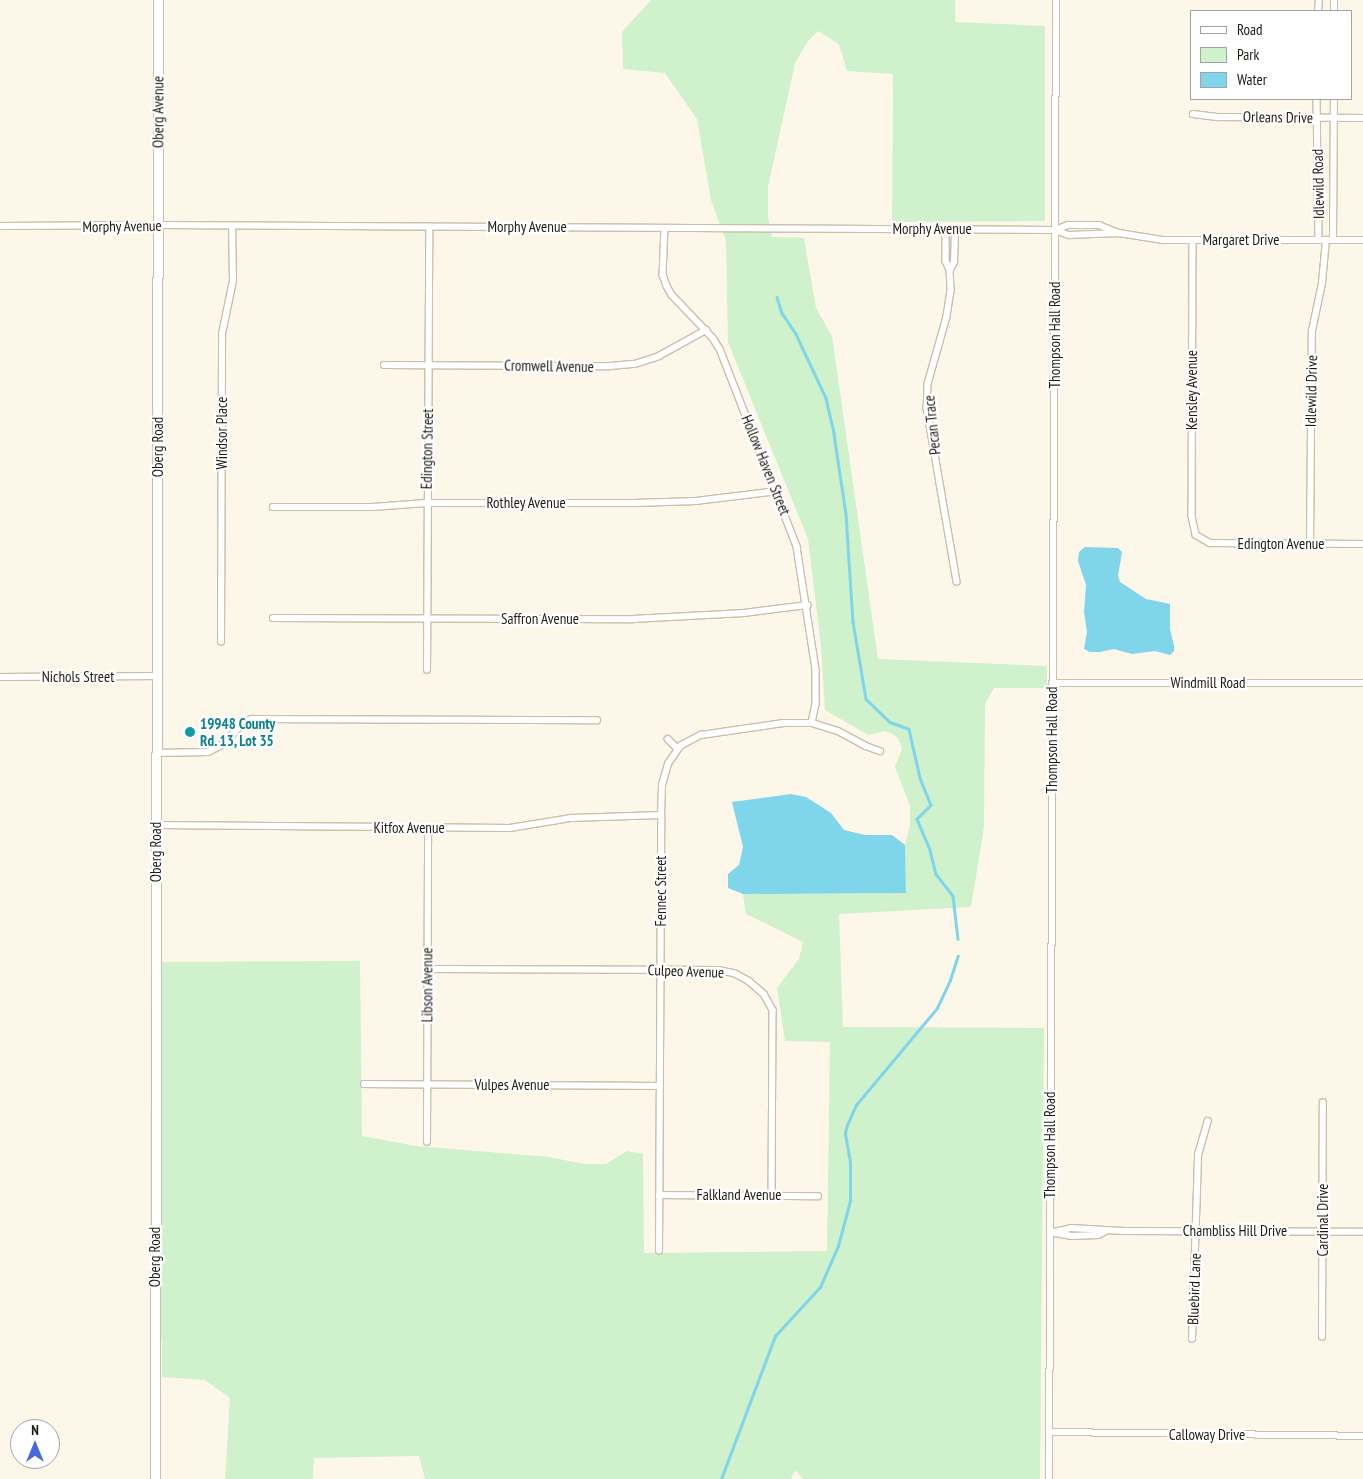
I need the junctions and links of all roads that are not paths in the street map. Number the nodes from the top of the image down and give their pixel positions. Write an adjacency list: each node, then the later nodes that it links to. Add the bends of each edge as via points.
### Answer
1 (158, 0): 9 (street, Oberg Avenue)
2 (1056, 0): 16 (street, Thompson Hall Road)
3 (1317, 100): 6 (street, Idlewild Road)
4 (1334, 100): 7 (street)
5 (1193, 114): 6 (street, Orleans Drive)
6 (1317, 118): 7 (street, Orleans Drive); 20 (street, Idlewild Road)
7 (1334, 118): 8 (street, Orleans Drive); 18 (street)
8 (1363, 118)
9 (158, 225): 10 (street, Morphy Avenue); 11 (street, Morphy Avenue); 39 (street, Oberg Road)
10 (0, 226)
11 (232, 226): 12 (street, Morphy Avenue); 37 (street, Windsor Place, via 232,281 222,334)
12 (428, 227): 13 (street, Morphy Avenue); 25 (street, Edington Street)
13 (665, 228): 14 (street, Morphy Avenue); 24 (street, Hollow Haven Street, via 663,274 667,286)
14 (946, 229): 15 (street, Morphy Avenue); 23 (street, Pecan Trace, via 946,261)
15 (955, 229): 16 (street, Morphy Avenue); 23 (street, Pecan Trace, via 954,262)
16 (1055, 230): 17 (street, Margaret Drive, via 1069,236); 17 (street, Margaret Drive, via 1068,225 1099,225); 41 (street, Thompson Hall Road)
17 (1119, 233): 19 (street, Margaret Drive, via 1163,240)
18 (1333, 239): 21 (street, Margaret Drive); 22 (street, Margaret Drive)
19 (1194, 240): 20 (street, Margaret Drive); 30 (street, Kensley Avenue, via 1192,516 1194,529)
20 (1319, 240): 21 (street, Margaret Drive)
21 (1326, 240): 31 (street, Idlewild Drive, via 1322,283 1312,331)
22 (1363, 240)
23 (950, 270): 33 (street, Pecan Trace, via 947,317 928,384 927,408)
24 (706, 330): 25 (street, Cromwell Avenue, via 659,356 635,364); 27 (street, Hollow Haven Street, via 720,349)
25 (429, 364): 26 (street, Cromwell Avenue); 28 (street, Edington Street)
26 (384, 365)
27 (777, 491): 28 (street, Rothley Avenue, via 740,497 643,503); 34 (street, Hollow Haven Street, via 798,547)
28 (426, 503): 29 (street, Rothley Avenue, via 373,508); 36 (street, Edington Street)
29 (274, 507)
30 (1200, 538): 31 (street, Edington Avenue, via 1217,544)
31 (1310, 544): 32 (street, Edington Avenue)
32 (1363, 544)
33 (957, 581)
34 (807, 605): 36 (street, Saffron Avenue, via 672,618); 44 (street, Hollow Haven Street, via 817,686)
35 (273, 618): 36 (street, Saffron Avenue)
36 (426, 618): 38 (street, Edington Street)
37 (221, 642)
38 (427, 670)
39 (157, 676): 40 (street, Nichols Street); 48 (street, Oberg Road)
40 (0, 677)
41 (1052, 683): 42 (street, Windmill Road); 66 (street, Thompson Hall Road)
42 (1363, 683)
43 (597, 720): 48 (street, via 252,718 238,726 222,745 208,752)
44 (812, 723): 46 (street, Fennec Street, via 782,723 718,731 701,735); 47 (street, Fennec Street, via 838,731)
45 (668, 740): 46 (street)
46 (678, 749): 49 (street, Fennec Street, via 664,774)
47 (880, 751)
48 (156, 753): 50 (street, Oberg Road)
49 (660, 815): 51 (street, Kitfox Avenue, via 570,818 510,828); 53 (street, Fennec Street)
50 (156, 826): 51 (street, Kitfox Avenue); 72 (street, Oberg Road)
51 (428, 828): 52 (street, Libson Avenue)
52 (427, 969): 53 (street, Culpeo Avenue); 55 (street, Libson Avenue)
53 (661, 970): 56 (street, Fennec Street); 60 (street, Culpeo Avenue, via 734,973 750,981 769,1000 772,1010)
54 (364, 1084): 55 (street, Vulpes Avenue)
55 (427, 1084): 56 (street, Vulpes Avenue); 59 (street, Libson Avenue)
56 (660, 1086): 61 (street, Fennec Street)
57 (1323, 1103): 64 (street, Cardinal Drive)
58 (1208, 1121): 63 (street, Bluebird Lane, via 1198,1155)
59 (426, 1142)
60 (772, 1195): 61 (street, Falkland Avenue); 62 (street, Falkland Avenue)
61 (660, 1196): 67 (street, Fennec Street)
62 (818, 1196)
63 (1195, 1230): 64 (street, Chambliss Hill Drive); 66 (street, Chambliss Hill Drive, via 1106,1231 1098,1235 1072,1236); 69 (street, Bluebird Lane)
64 (1322, 1232): 65 (street, Chambliss Hill Drive); 68 (street, Cardinal Drive)
65 (1363, 1232)
66 (1050, 1233): 70 (street, Thompson Hall Road)
67 (659, 1251)
68 (1322, 1337)
69 (1192, 1339)
70 (1050, 1432): 71 (street, Calloway Drive); 73 (street, Thompson Hall Road)
71 (1363, 1436)
72 (155, 1479)
73 (1049, 1479)

